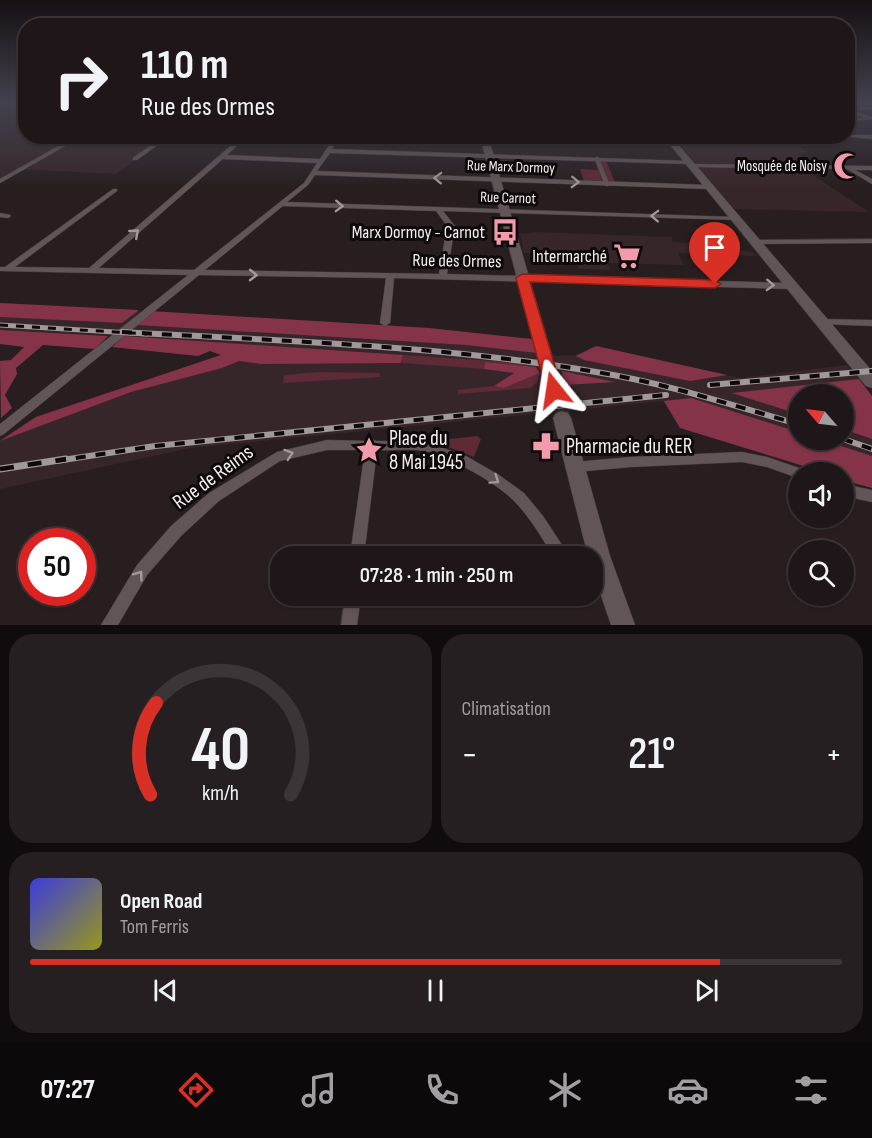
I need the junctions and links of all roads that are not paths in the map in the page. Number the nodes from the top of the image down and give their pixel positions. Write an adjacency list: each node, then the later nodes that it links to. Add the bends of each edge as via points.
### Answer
1 (855, 136): 2 (street)
2 (872, 137)
3 (67, 144): 23 (street)
4 (157, 144): 15 (street)
5 (237, 144): 14 (street)
6 (333, 144): 12 (street)
7 (486, 144): 13 (main road)
8 (586, 144): 9 (street)
9 (618, 144): 11 (street)
10 (673, 144): 18 (main road)
11 (621, 150)
12 (328, 151): 13 (street); 17 (street)
13 (489, 156): 16 (street); 22 (main road)
14 (223, 157): 17 (street); 35 (street, one-way to 14)
15 (135, 159)
16 (597, 159): 18 (street); 25 (street)
17 (322, 161): 21 (street)
18 (689, 164): 19 (street); 26 (main road)
19 (848, 168): 20 (street); 24 (street)
20 (872, 168)
21 (313, 173): 22 (street, Rue Marx Dormoy, one-way to 21); 28 (street, via 306,184)
22 (496, 180): 25 (street, Rue Marx Dormoy, one-way to 25); 30 (main road)
23 (0, 181)
24 (872, 182)
25 (607, 183): 26 (street, Rue Marx Dormoy)
26 (708, 187): 31 (main road)
27 (115, 190): 34 (street)
28 (281, 204): 29 (street, Rue Carnot, one-way to 29); 36 (street)
29 (438, 209): 30 (street, Rue Carnot); 38 (street, via 451,226)
30 (504, 211): 31 (street, Rue Carnot, one-way to 30); 39 (main road)
31 (735, 219): 33 (main road)
32 (872, 241): 33 (street)
33 (754, 242): 40 (main road)
34 (4, 269): 35 (street, Rue des Ormes)
35 (91, 271): 36 (street, Rue des Ormes)
36 (194, 274): 37 (street, Rue des Ormes, one-way to 37); 47 (street)
37 (390, 277): 38 (street, Rue des Ormes); 42 (street)
38 (443, 277): 39 (street, Rue des Ormes)
39 (522, 278): 40 (street, Rue des Ormes, one-way to 40); 45 (main road)
40 (792, 286): 41 (main road)
41 (822, 322): 43 (street); 44 (main road)
42 (385, 323)
43 (872, 323)
44 (872, 382)
45 (554, 390)
46 (562, 418): 49 (main road)
47 (0, 430)
48 (372, 444): 53 (street); 54 (street, Rue de Reims, one-way to 54, via 423,446 475,466 519,497); 58 (street, Rue de Reims, one-way to 48, via 156,553 193,515 237,481 277,457 294,452 327,445)
49 (575, 467): 50 (street, via 742,457); 55 (main road)
50 (788, 469)
51 (854, 492): 52 (street)
52 (872, 496)
53 (358, 546)
54 (555, 546)
55 (593, 546)
56 (603, 585): 60 (main road)
57 (351, 606): 59 (street)
58 (109, 625)
59 (349, 625)
60 (623, 625)

